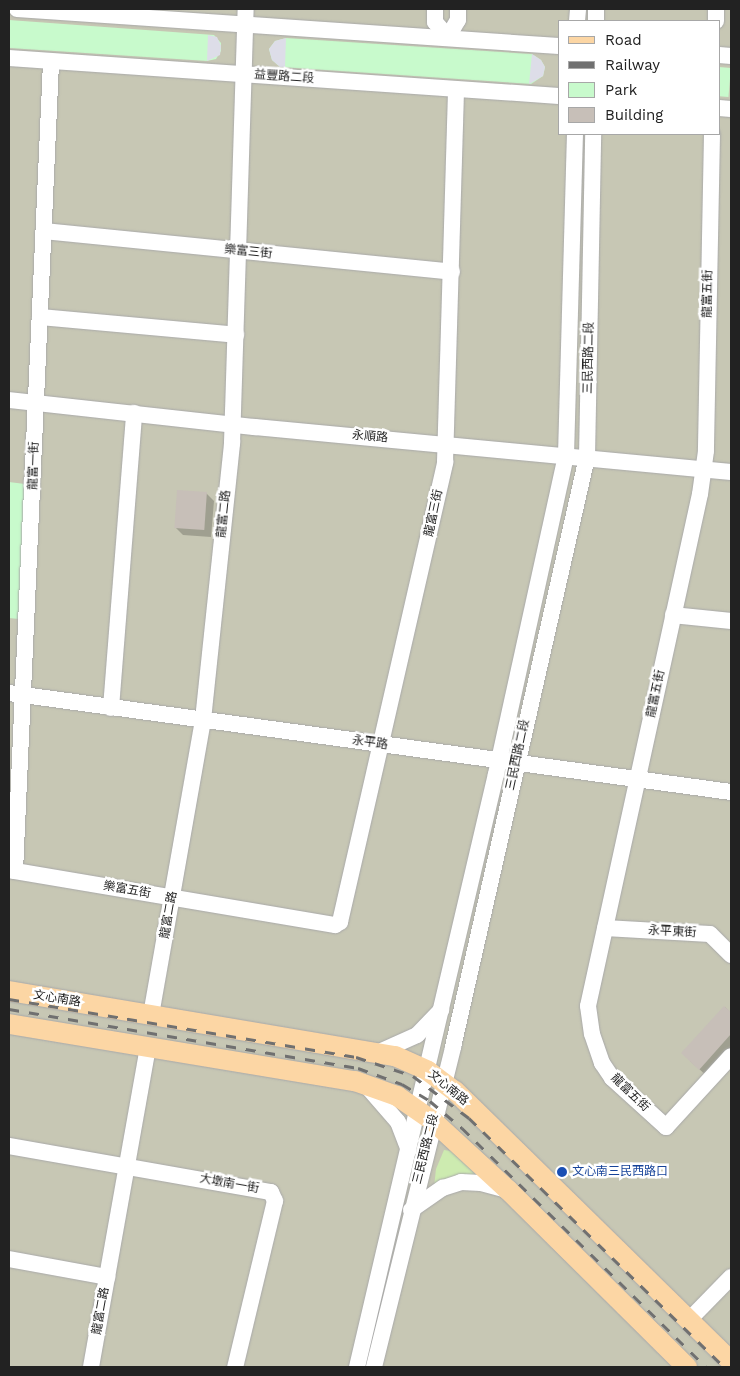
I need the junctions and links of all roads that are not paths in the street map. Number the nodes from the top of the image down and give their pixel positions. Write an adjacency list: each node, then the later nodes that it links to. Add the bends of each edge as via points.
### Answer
1 (17, 9): 4 (street)
2 (435, 9): 6 (street, via 435,22)
3 (458, 9): 6 (street, via 458,20)
4 (54, 10): 5 (street)
5 (246, 16): 6 (street); 10 (street, 龍富二路)
6 (448, 37): 7 (street)
7 (558, 46)
8 (9, 58): 9 (street, 益豐路二段)
9 (51, 62): 10 (street, 益豐路二段); 16 (street, 龍富一街)
10 (244, 74): 11 (street, 益豐路二段); 17 (street, 龍富二路)
11 (456, 89): 12 (street, 益豐路二段); 18 (street, 龍富三街)
12 (558, 96)
13 (575, 135): 26 (street, 三民西路二段)
14 (593, 135): 27 (street, 三民西路二段)
15 (712, 135): 28 (street, 龍富五街)
16 (44, 231): 17 (street, 樂富三街); 19 (street, 龍富一街)
17 (239, 251): 18 (street, 樂富三街); 20 (street, 龍富二路)
18 (452, 272): 25 (street, 龍富三街)
19 (40, 317): 20 (street); 22 (street, 龍富一街)
20 (236, 335): 24 (street, 龍富二路)
21 (9, 400): 22 (street, 永順路)
22 (36, 403): 23 (street, 永順路); 32 (street, 龍富一街)
23 (134, 413): 24 (street, 永順路); 33 (street)
24 (232, 423): 25 (street, 永順路); 34 (street, 龍富二路)
25 (444, 443): 26 (street, 永順路); 35 (street, 龍富三街, via 445,462)
26 (566, 455): 27 (street, 永順路); 36 (street, 三民西路二段)
27 (587, 457): 28 (street, 永順路); 37 (street, 三民西路二段)
28 (703, 469): 29 (street, 永順路); 30 (street, 龍富五街)
29 (731, 472)
30 (673, 615): 31 (street); 38 (street, 龍富五街)
31 (731, 621)
32 (16, 694): 33 (street, 永平路); 40 (street, 龍富一街)
33 (112, 708): 34 (street, 永平路)
34 (202, 720): 35 (street, 永平路); 41 (street, 龍富二路)
35 (382, 744): 36 (street, 永平路); 42 (street, 龍富三街, via 340,922)
36 (499, 761): 37 (street, 永平路); 46 (street, 三民西路二段)
37 (516, 764): 38 (street, 永平路); 52 (street, 三民西路二段)
38 (637, 781): 39 (street, 永平路); 43 (street, 龍富五街)
39 (731, 792)
40 (12, 870): 41 (street, 樂富五街)
41 (172, 897): 42 (street, 樂富五街); 47 (street, 龍富二路)
42 (335, 925)
43 (605, 928): 44 (street, 永平東街, via 710,934); 51 (street, 龍富五街, via 588,1006 597,1053 612,1078 666,1127)
44 (731, 955)
45 (9, 991): 47 (main road, 文心南路)
46 (442, 1008): 50 (street, via 417,1035); 52 (street, 三民西路二段)
47 (151, 1015): 50 (main road, 文心南路)
48 (9, 1024): 49 (main road)
49 (148, 1048): 53 (main road); 57 (street, 龍富二路)
50 (377, 1053): 52 (main road, 文心南路, via 395,1056)
51 (731, 1056)
52 (436, 1076): 54 (street, 三民西路二段); 63 (main road, 文心南路)
53 (363, 1082): 54 (main road); 56 (street, via 398,1122)
54 (426, 1115): 56 (street, 三民西路二段); 58 (main road); 59 (street, 三民西路二段)
55 (9, 1146): 57 (street, 大墩南一街)
56 (409, 1150): 67 (street, 三民西路二段)
57 (127, 1167): 62 (street, 龍富二路); 66 (street, 大墩南一街, via 271,1192 275,1201)
58 (508, 1190): 59 (street, via 461,1182 443,1188); 69 (main road)
59 (411, 1210): 68 (street, 三民西路二段)
60 (9, 1259): 62 (street)
61 (731, 1277): 63 (street)
62 (108, 1278): 65 (street, 龍富二路)
63 (689, 1320): 64 (main road, 文心南路)
64 (731, 1361)
65 (91, 1367)
66 (235, 1367)
67 (357, 1367)
68 (374, 1367)
69 (687, 1367)

